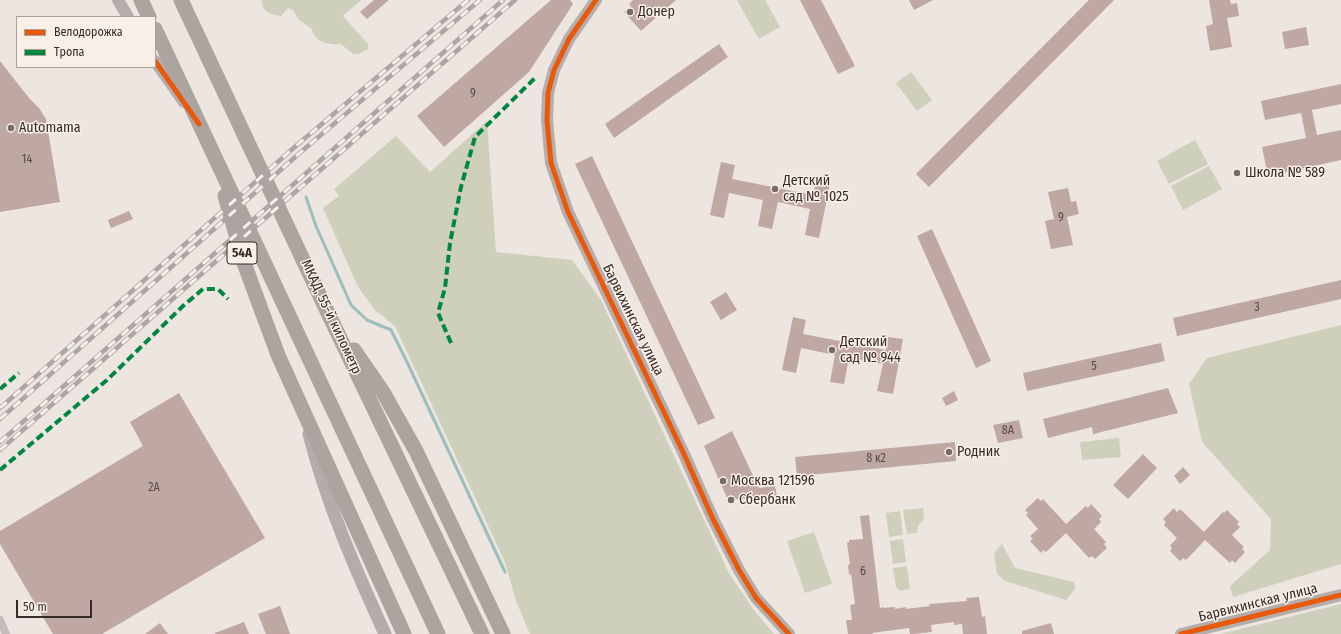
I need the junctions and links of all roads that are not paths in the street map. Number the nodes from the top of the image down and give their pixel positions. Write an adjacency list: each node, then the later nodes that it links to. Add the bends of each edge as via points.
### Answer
1 (118, 0): 5 (street)
2 (141, 0): 6 (highway)
3 (181, 0): 11 (highway, МКАД, 55-й километр)
4 (596, 0): 21 (street, Барвихинская улица, via 569,40 553,74 548,93 547,120 551,163 568,212 713,519 756,598)
5 (127, 16)
6 (149, 16)
7 (156, 31): 9 (highway)
8 (156, 62): 9 (street)
9 (199, 124): 10 (highway)
10 (211, 149): 12 (highway, 54А, via 244,263 278,355); 18 (highway)
11 (328, 313): 19 (highway, МКАД, 55-й километр); 20 (highway, via 383,392 416,451)
12 (304, 415): 16 (main road, via 332,510); 17 (highway, 54А)
13 (1341, 595): 22 (street, Барвихинская улица)
14 (0, 620): 15 (street)
15 (6, 634)
16 (385, 634)
17 (404, 634)
18 (438, 634)
19 (482, 634)
20 (503, 634)
21 (789, 634)
22 (1181, 634)

